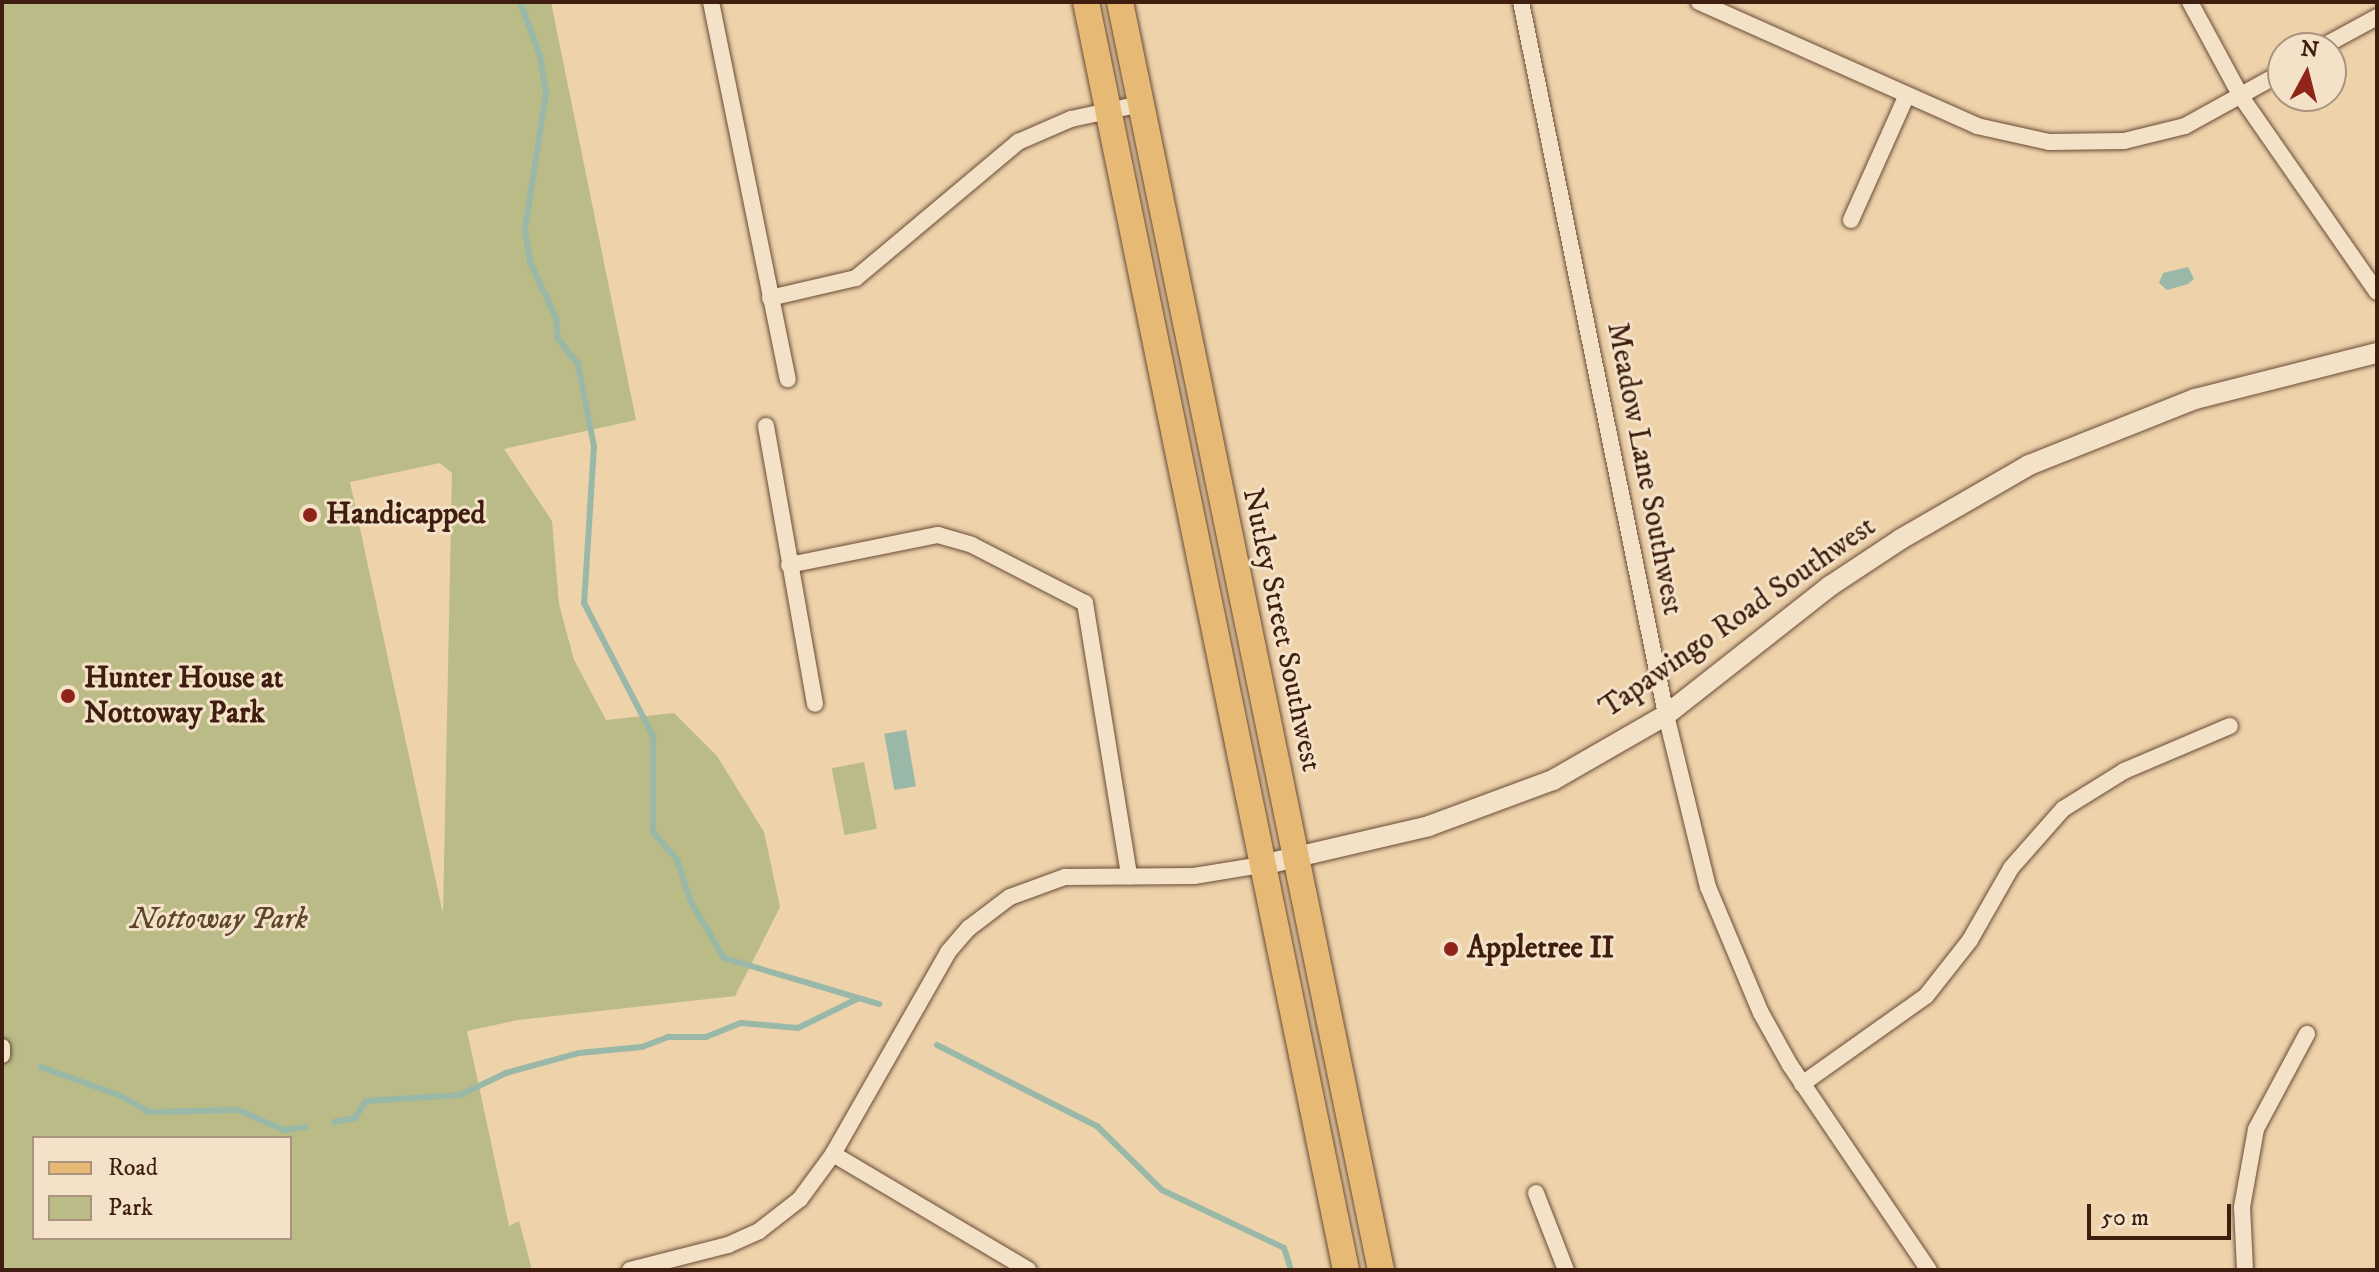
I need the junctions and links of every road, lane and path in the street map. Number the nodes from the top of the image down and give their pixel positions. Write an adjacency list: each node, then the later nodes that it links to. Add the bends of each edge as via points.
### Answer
1 (711, 2): 16 (street)
2 (1086, 2): 13 (main road, Nutley Street Southwest)
3 (1120, 2): 12 (main road, Nutley Street Southwest)
4 (1699, 2): 10 (street)
5 (2190, 2): 11 (street)
6 (1527, 3): 22 (street, Meadow Lane Southwest)
7 (2377, 17): 8 (street)
8 (2347, 33)
9 (2267, 82): 11 (street)
10 (1907, 95): 11 (street, via 2012,136 2085,144 2185,126); 14 (street)
11 (2242, 98): 15 (street)
12 (1141, 104): 13 (street); 24 (main road, Nutley Street Southwest)
13 (1109, 111): 16 (street, via 1071,119 1018,142 856,278); 25 (main road, Nutley Street Southwest)
14 (1851, 220)
15 (2377, 292)
16 (770, 298): 18 (street)
17 (2377, 353): 22 (street, Tapawingo Road Southwest, via 2195,399 2029,465 1830,586)
18 (788, 379)
19 (766, 426): 20 (street)
20 (789, 565): 21 (street); 26 (street, via 938,535 972,545 1085,603)
21 (815, 704)
22 (1666, 715): 24 (street, Tapawingo Road Southwest, via 1553,780 1469,812); 30 (street, Meadow Lane Southwest, via 1708,887 1761,1013)
23 (2230, 726): 30 (street, via 2124,771 2063,809 2011,868 1970,940 1926,996)
24 (1295, 857): 25 (street, Tapawingo Road Southwest); 36 (main road, Nutley Street Southwest)
25 (1262, 865): 26 (street, Tapawingo Road Southwest, via 1194,876); 35 (main road, Nutley Street Southwest)
26 (1129, 876): 31 (street, Tapawingo Road Southwest, via 1065,877 1036,885 969,928 929,983)
27 (2307, 1034): 39 (street, via 2256,1129 2242,1207)
28 (2, 1047): 29 (street)
29 (2, 1055)
30 (1802, 1084): 38 (street, Meadow Lane Southwest)
31 (833, 1154): 33 (street, Tapawingo Road Southwest, via 800,1199 759,1231 728,1245); 34 (street)
32 (1536, 1193): 37 (street)
33 (630, 1270)
34 (1028, 1270)
35 (1346, 1270)
36 (1381, 1270)
37 (1566, 1270)
38 (1929, 1270)
39 (2245, 1270)

